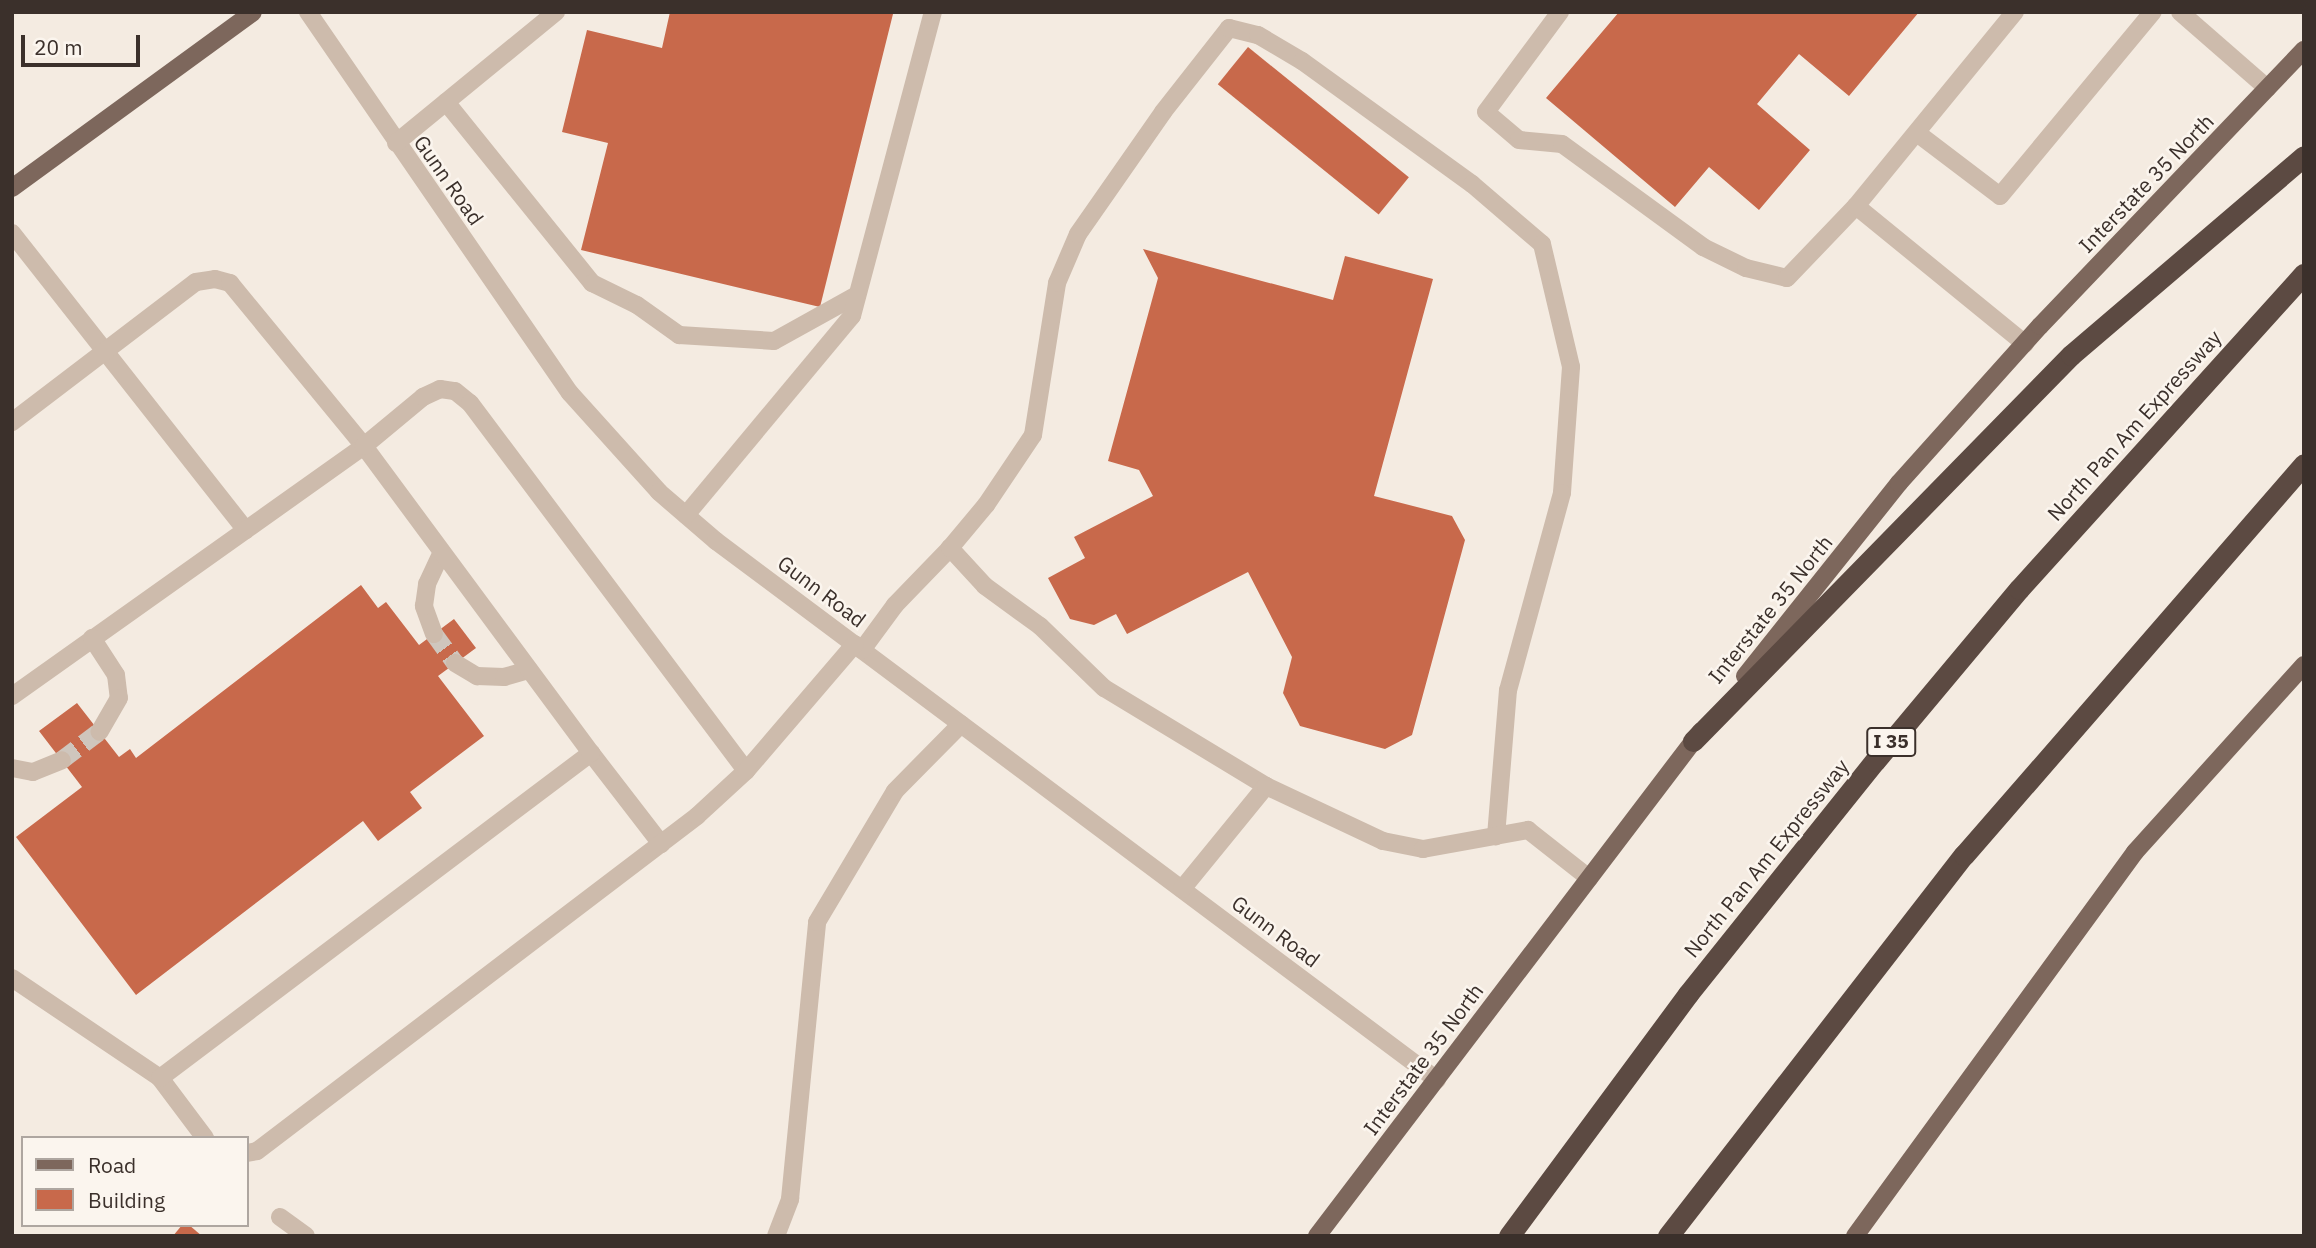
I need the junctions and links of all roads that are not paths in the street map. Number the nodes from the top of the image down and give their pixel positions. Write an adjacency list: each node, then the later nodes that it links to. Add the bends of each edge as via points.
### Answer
1 (253, 12): 15 (main road)
2 (308, 12): 13 (street, Gunn Road)
3 (556, 12): 11 (street)
4 (933, 12): 19 (street)
5 (1560, 12): 16 (street, via 1486,112 1519,140 1562,144 1703,247 1746,268 1787,278)
6 (2015, 12): 12 (street)
7 (2154, 12): 12 (street, via 2000,196)
8 (2180, 12): 10 (street)
9 (2304, 50): 10 (main road, Interstate 35 North)
10 (2267, 89): 20 (main road, Interstate 35 North)
11 (446, 102): 13 (street); 19 (street, via 592,283 637,305 679,335 774,341)
12 (1917, 133): 16 (street)
13 (396, 143): 25 (street, Gunn Road, via 570,393 606,438)
14 (2304, 156): 38 (highway, via 2071,355)
15 (12, 188)
16 (1856, 206): 20 (street)
17 (12, 233): 21 (street)
18 (2304, 275): 57 (highway, North Pan Am Expressway / I 35, via 2020,589 1875,761 1688,994)
19 (857, 295): 25 (street, via 852,316)
20 (2025, 344): 38 (main road, Interstate 35 North, via 1899,483)
21 (108, 349): 22 (street); 23 (street, via 196,282 230,283); 26 (street)
22 (12, 422)
23 (364, 446): 26 (street); 28 (street); 42 (street, via 423,397 440,389 455,391 470,403)
24 (2304, 464): 58 (highway, via 1964,855)
25 (686, 515): 31 (street, Gunn Road)
26 (246, 530): 30 (street)
27 (950, 548): 31 (street); 43 (street, via 985,586 1040,626 1104,688); 44 (street, via 986,505 1033,435 1057,283 1077,234 1229,28 1258,35 1396,128 1542,244 1571,367 1562,493 1508,690)
28 (442, 552): 29 (street, via 427,584 424,606); 34 (street)
29 (434, 634)
30 (92, 638): 35 (street); 37 (street, via 116,676 119,698)
31 (859, 647): 36 (street, Gunn Road); 42 (street)
32 (455, 663): 34 (street, via 478,676 504,677)
33 (2304, 664): 59 (main road, via 2135,852)
34 (529, 670): 39 (street)
35 (12, 696)
36 (961, 724): 47 (street, Gunn Road); 55 (street, via 895,791 817,922 790,1199)
37 (99, 732)
38 (1693, 741): 46 (main road, Interstate 35 North)
39 (591, 753): 45 (street); 49 (street)
40 (62, 760): 41 (street, via 33,772)
41 (12, 768)
42 (746, 771): 45 (street)
43 (1266, 786): 44 (street, via 1382,841 1423,849); 47 (street)
44 (1496, 837): 46 (street, via 1528,830)
45 (661, 844): 52 (street, via 257,1151)
46 (1589, 878): 50 (main road, Interstate 35 North)
47 (1182, 889): 50 (street, Gunn Road)
48 (12, 978): 49 (street)
49 (160, 1078): 51 (street)
50 (1437, 1080): 56 (main road, Interstate 35 North)
51 (204, 1136)
52 (248, 1153)
53 (280, 1217): 54 (street)
54 (306, 1236)
55 (776, 1236)
56 (1317, 1236)
57 (1509, 1236)
58 (1668, 1236)
59 (1855, 1236)

